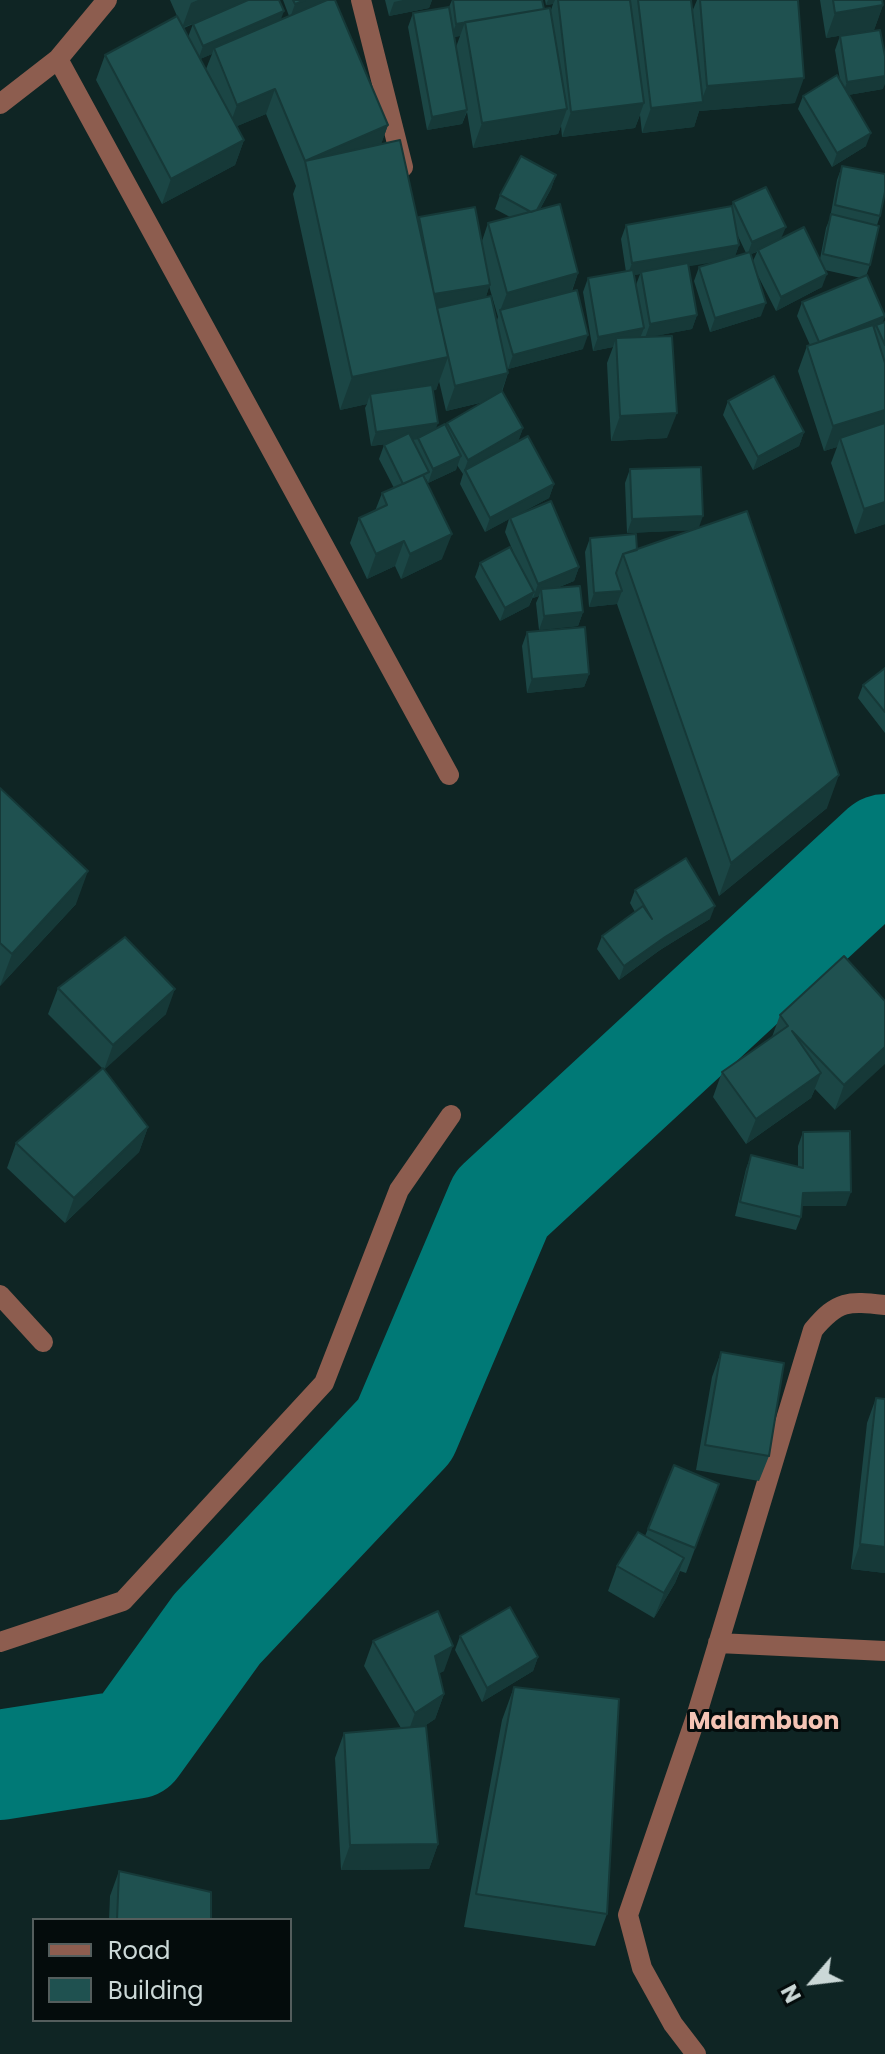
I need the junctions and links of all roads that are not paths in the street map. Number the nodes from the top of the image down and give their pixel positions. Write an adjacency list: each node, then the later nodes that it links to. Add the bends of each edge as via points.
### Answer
1 (107, 0): 3 (street)
2 (361, 0): 5 (street)
3 (58, 59): 4 (street); 6 (street)
4 (0, 104)
5 (409, 192)
6 (449, 775)
7 (451, 1115): 11 (street, via 399,1190 324,1383 123,1601)
8 (0, 1295): 10 (street)
9 (885, 1305): 12 (street, via 838,1305 813,1330)
10 (43, 1342)
11 (0, 1642)
12 (718, 1643): 13 (street); 14 (street, via 628,1915 642,1968)
13 (885, 1651)
14 (696, 2054)

